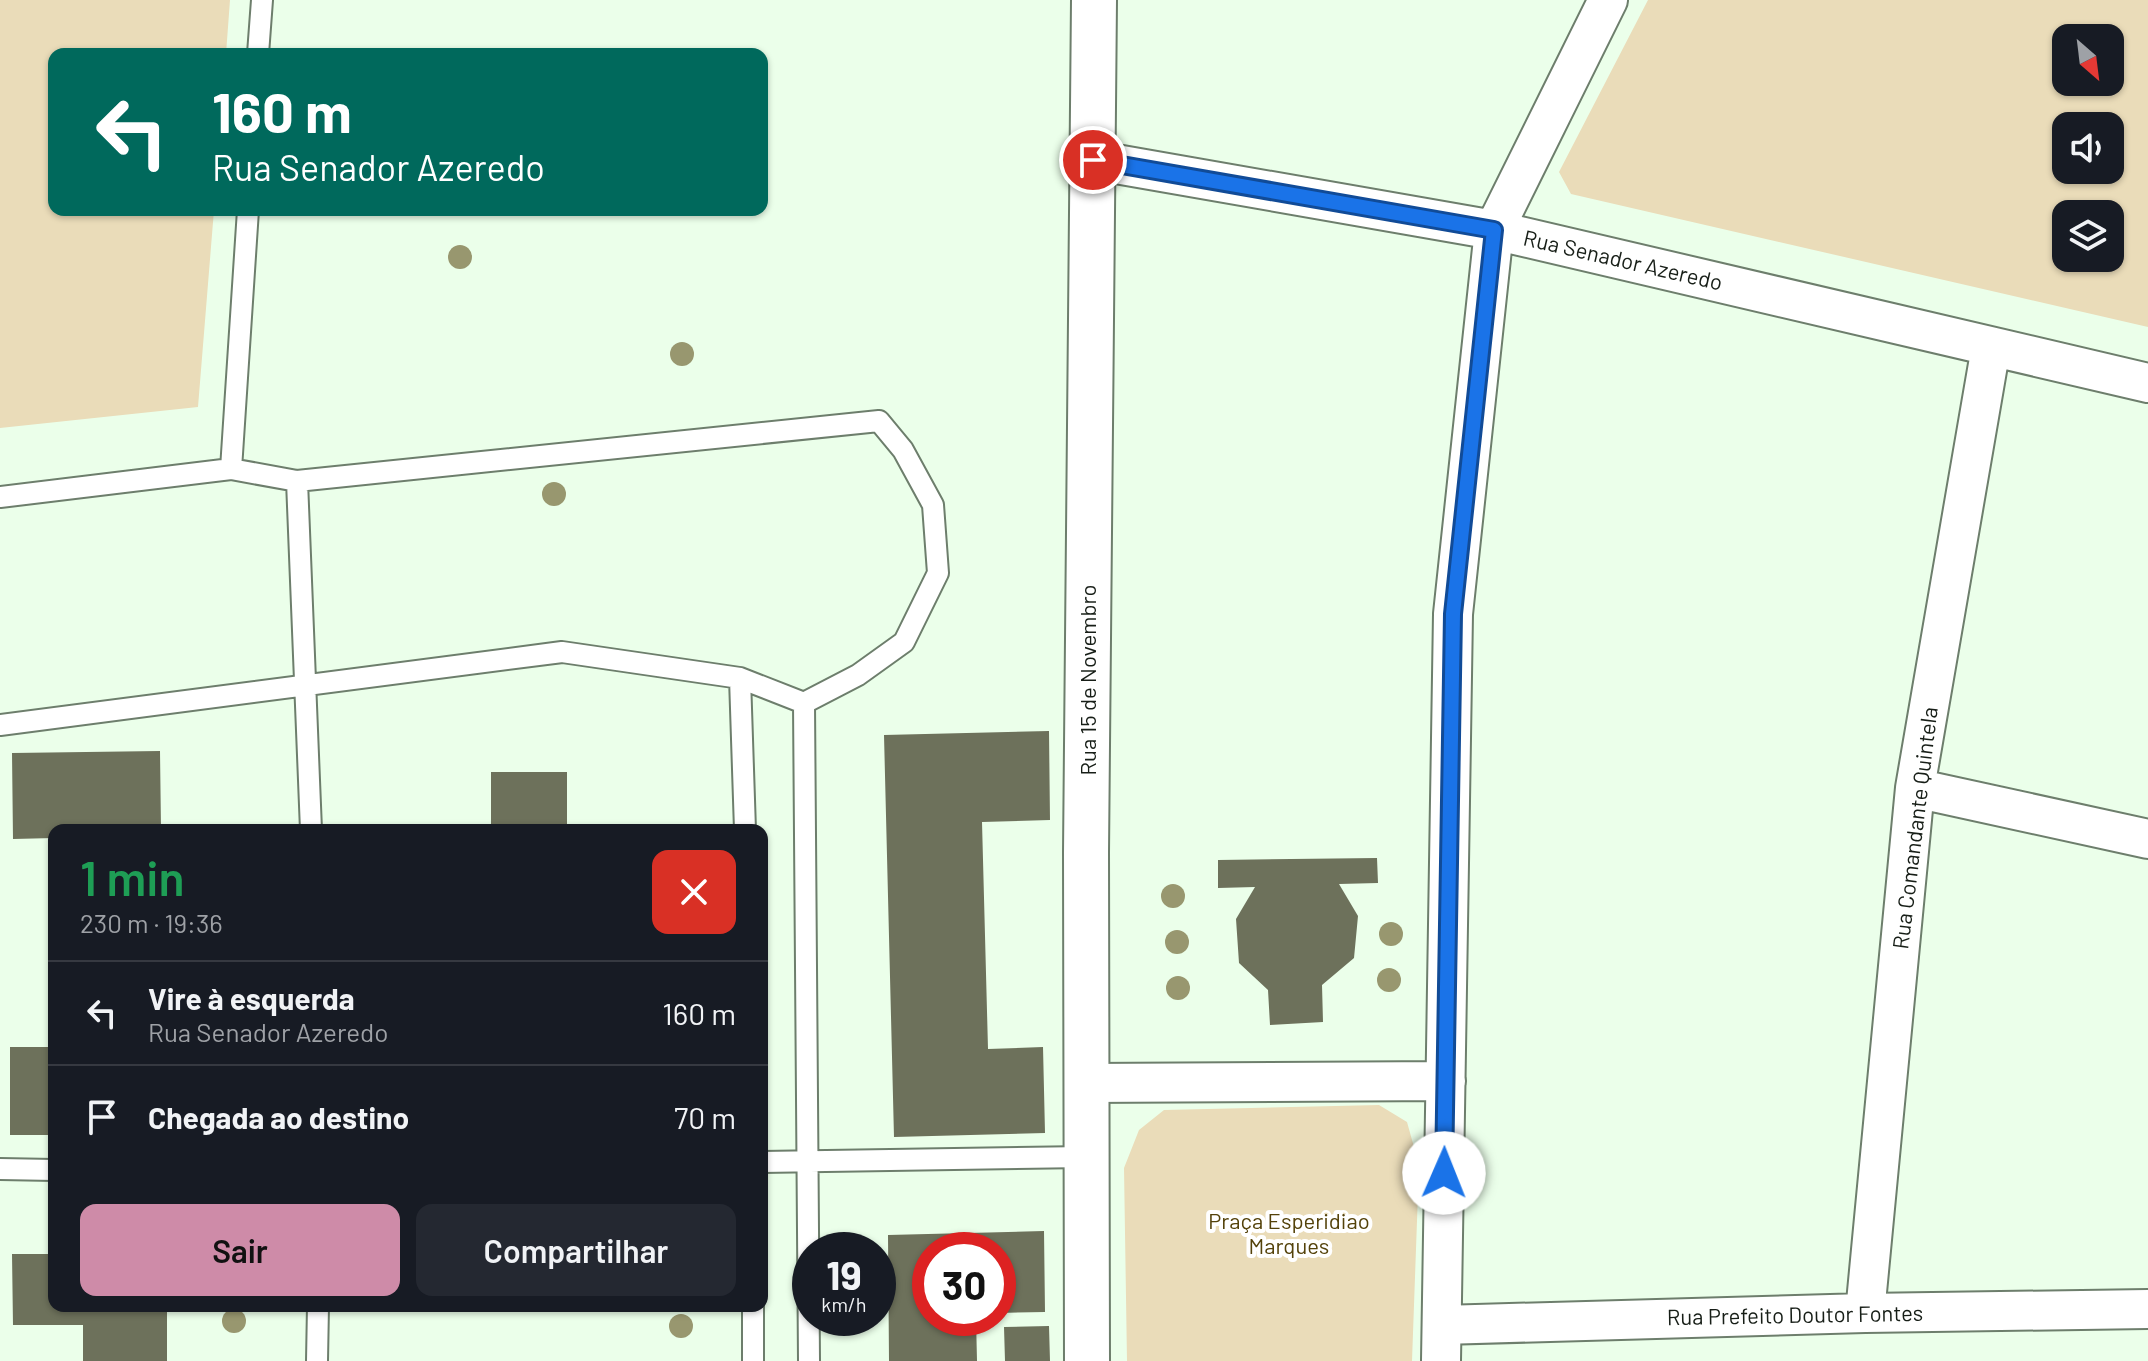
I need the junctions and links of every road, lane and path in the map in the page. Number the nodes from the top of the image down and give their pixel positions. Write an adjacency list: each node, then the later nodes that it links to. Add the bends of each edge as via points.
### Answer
1 (262, 0): 4 (lane)
2 (1094, 0): 5 (street, Rua 15 de Novembro)
3 (1608, 0): 7 (street)
4 (258, 48)
5 (1093, 160): 7 (street, Rua Senador Azeredo); 22 (street, Rua 15 de Novembro)
6 (248, 216): 10 (lane)
7 (1494, 230): 8 (street, Rua Senador Azeredo); 21 (street, via 1453,614)
8 (1991, 347): 9 (street, Rua Senador Azeredo); 17 (street, Rua Comandante Quintela)
9 (2148, 383)
10 (231, 469): 11 (lane); 12 (lane)
11 (297, 481): 14 (lane); 15 (lane, via 879,421 903,450 933,505 938,573 904,642 858,675)
12 (0, 497)
13 (740, 678): 14 (lane, via 562,652); 15 (lane); 19 (lane)
14 (306, 687): 16 (lane); 18 (lane)
15 (804, 703): 25 (lane)
16 (0, 725)
17 (1915, 788): 20 (street); 31 (street, Rua Comandante Quintela)
18 (311, 824)
19 (745, 824)
20 (2148, 839)
21 (1446, 1081): 22 (street); 32 (street)
22 (1086, 1083): 23 (street, Rua 15 de Novembro)
23 (1086, 1157): 25 (lane); 36 (street, Rua 15 de Novembro)
24 (768, 1162): 25 (lane)
25 (808, 1162): 35 (lane)
26 (0, 1169): 27 (lane)
27 (48, 1170)
28 (2148, 1309): 31 (street, Rua Prefeito Doutor Fontes)
29 (318, 1312): 33 (lane)
30 (753, 1312): 34 (lane)
31 (1865, 1313): 32 (street, Rua Prefeito Doutor Fontes)
32 (1442, 1343)
33 (317, 1361)
34 (753, 1361)
35 (809, 1361)
36 (1087, 1361)

